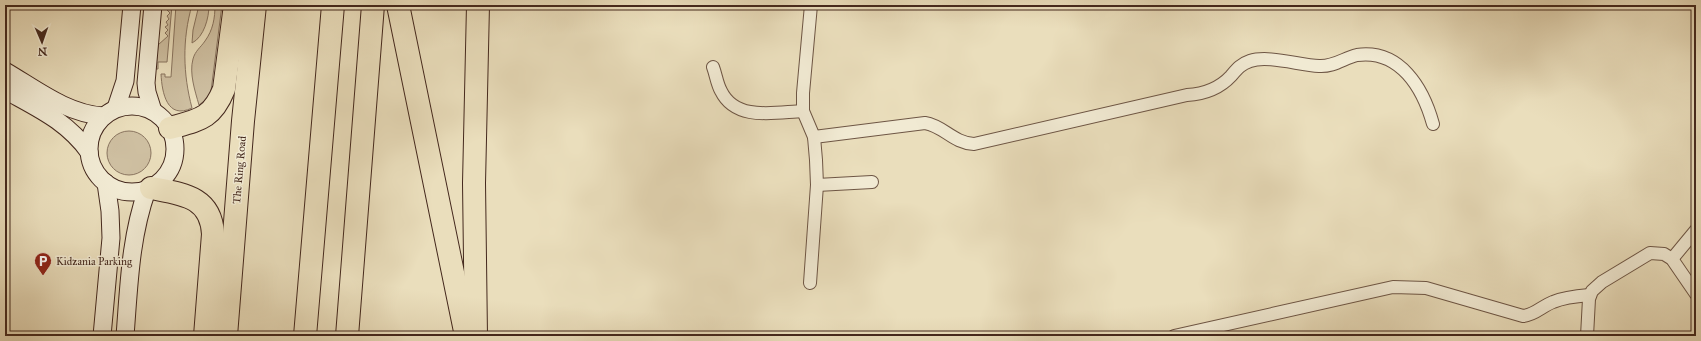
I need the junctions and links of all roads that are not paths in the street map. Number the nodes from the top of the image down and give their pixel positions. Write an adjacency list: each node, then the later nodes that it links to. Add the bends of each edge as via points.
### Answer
1 (132, 5): 15 (street, via 125,81)
2 (153, 5): 13 (street, via 146,83)
3 (235, 5): 17 (highway, via 224,88 219,100 212,111 201,118)
4 (255, 5): 32 (highway, The Ring Road)
5 (333, 5): 33 (highway)
6 (373, 5): 34 (highway)
7 (398, 5): 35 (highway)
8 (478, 5): 36 (highway, via 474,183)
9 (811, 5): 14 (street)
10 (714, 67): 14 (street, via 723,96 745,112 760,114)
11 (5, 71): 15 (street, via 73,110 93,116)
12 (5, 90): 19 (street, via 60,121 76,135)
13 (154, 111): 15 (street, via 142,106 129,106); 17 (street)
14 (803, 111): 18 (street)
15 (110, 112): 19 (street, via 92,132)
16 (1433, 124): 18 (street, via 1418,87 1403,68 1389,59 1365,55 1323,66 1268,59 1254,60 1241,66 1218,86 1203,93 974,144 962,142 925,123)
17 (170, 128): 23 (street, via 175,139 174,162 165,177)
18 (814, 137): 22 (street)
19 (89, 152): 21 (street, via 94,170)
20 (872, 182): 22 (street)
21 (106, 183): 23 (street, via 118,190 133,192); 29 (street, via 111,238)
22 (817, 185): 26 (street)
23 (149, 189): 30 (street, via 138,215 133,240); 31 (highway, via 194,199 209,214 213,234)
24 (1696, 230): 25 (street)
25 (1672, 259): 27 (street); 28 (street, via 1660,252 1646,254 1602,282)
26 (810, 283)
27 (1696, 294)
28 (1590, 295): 37 (street, via 1564,298 1532,314 1522,316 1426,288 1393,287); 38 (street)
29 (102, 336)
30 (125, 336)
31 (205, 336)
32 (226, 336)
33 (305, 336)
34 (348, 336)
35 (466, 336)
36 (476, 336)
37 (1174, 336)
38 (1588, 336)

